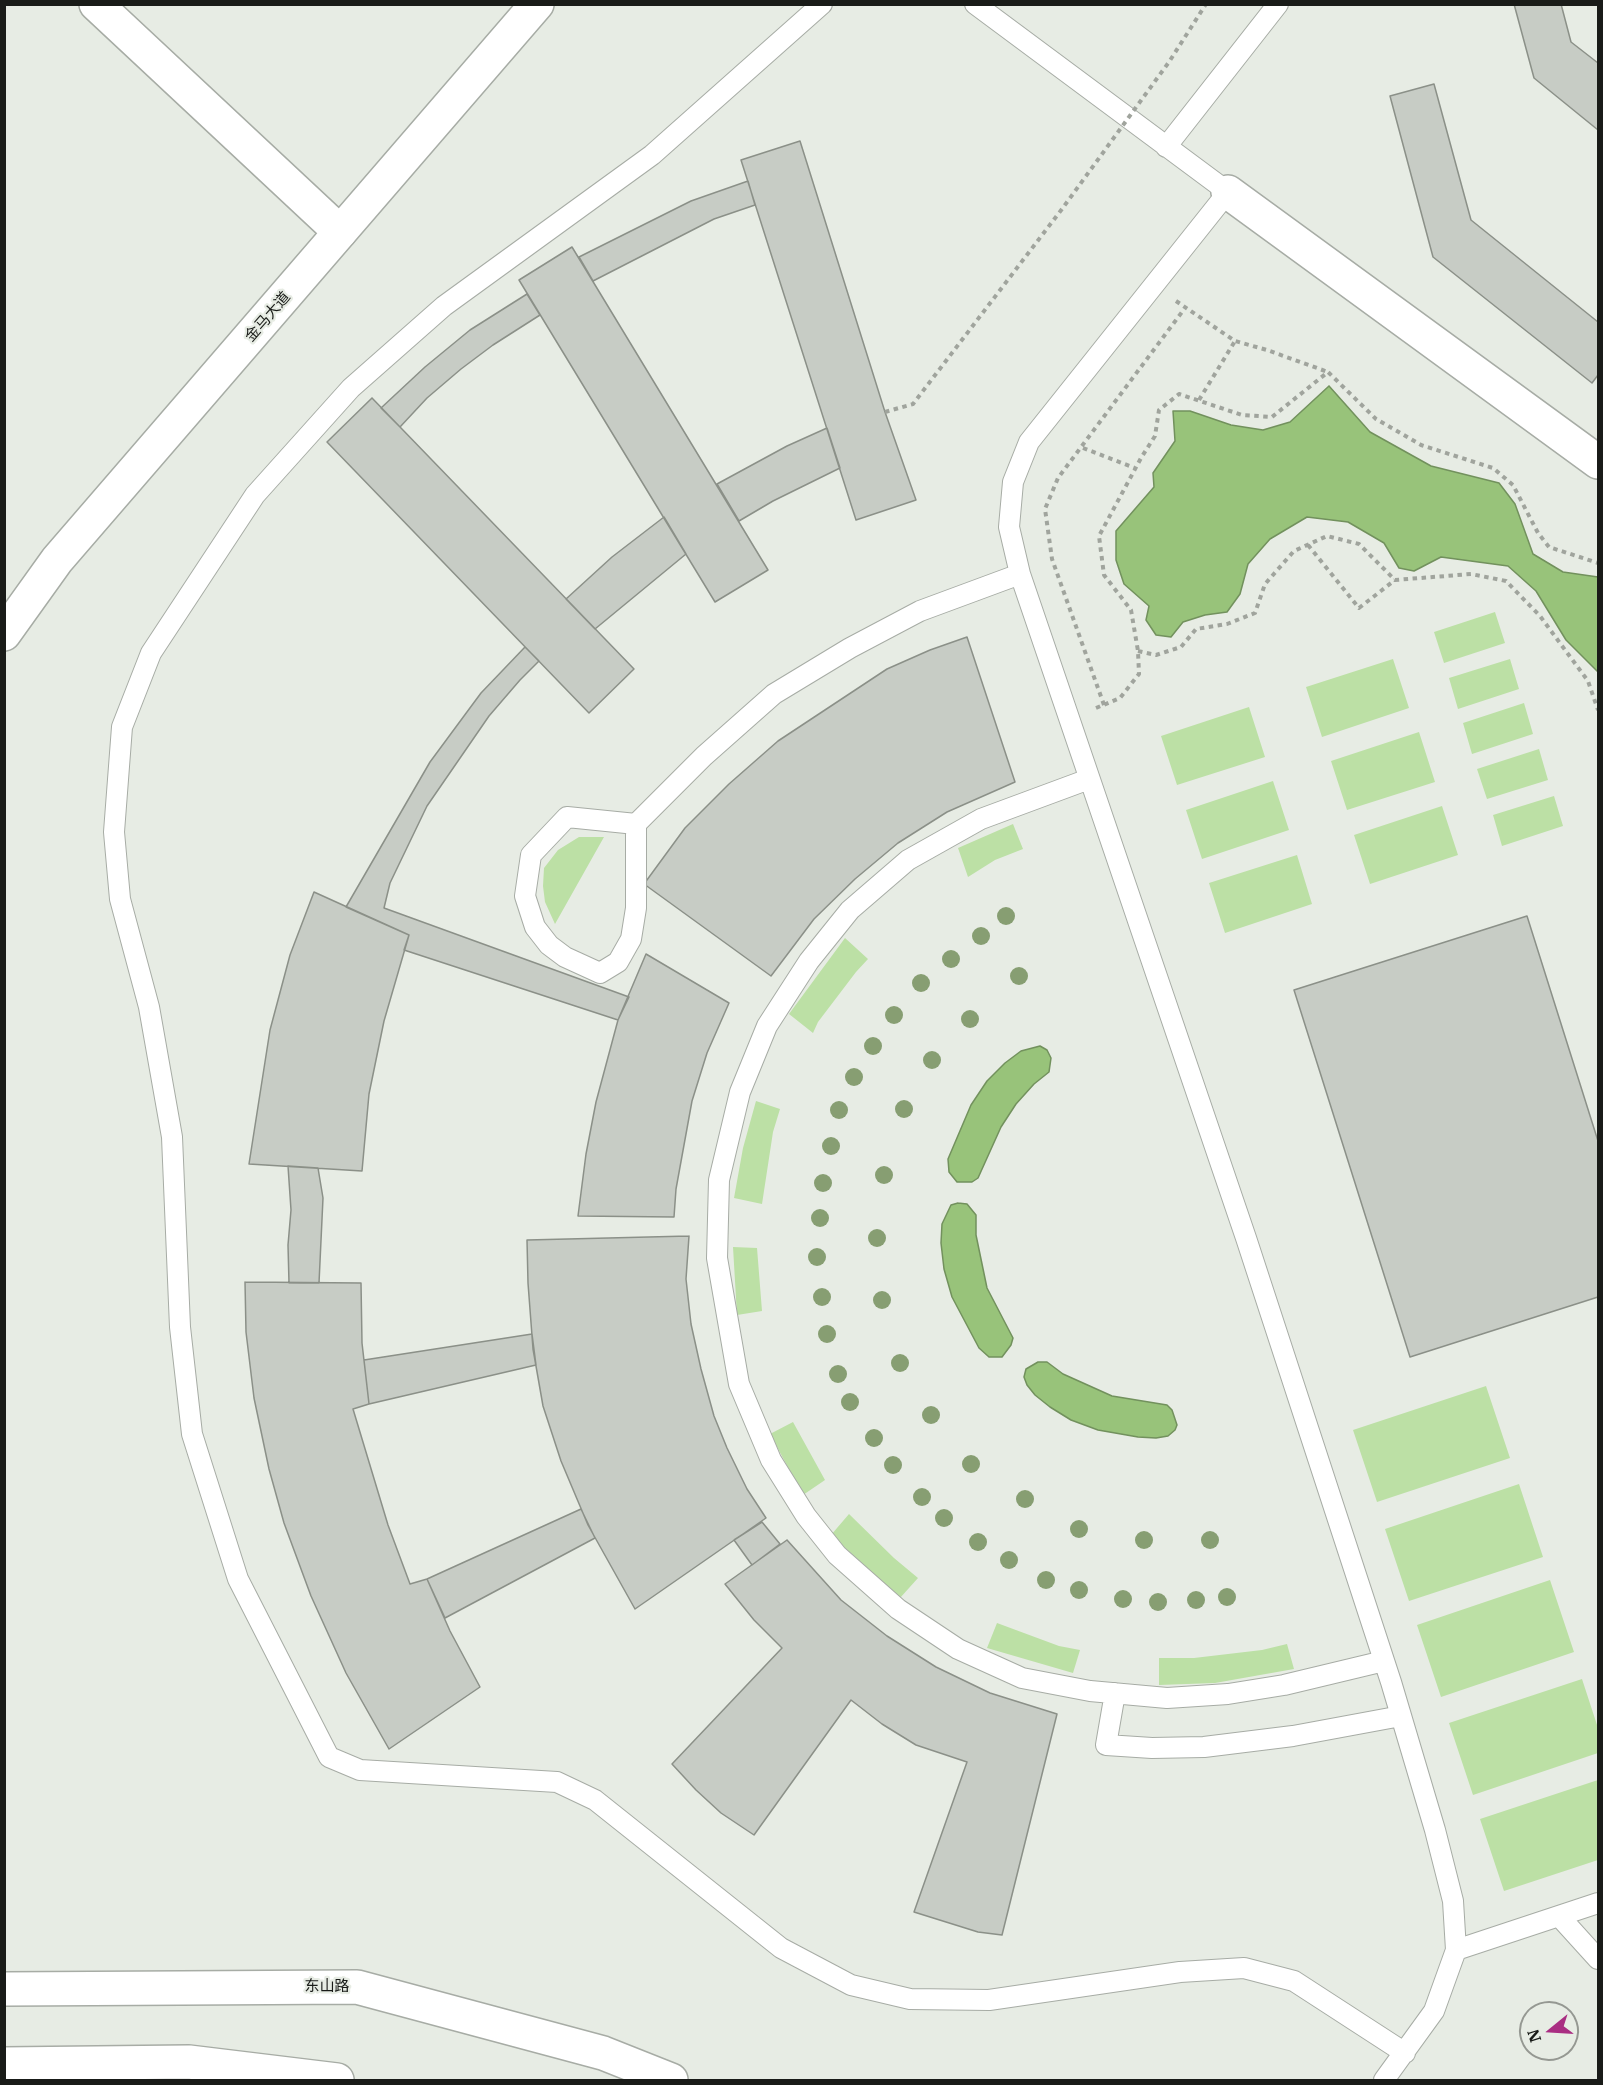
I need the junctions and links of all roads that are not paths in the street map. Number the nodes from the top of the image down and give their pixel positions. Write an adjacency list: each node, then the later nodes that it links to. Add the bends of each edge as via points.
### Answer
1 (96, 4): 8 (street)
2 (537, 4): 8 (street, 金马大道)
3 (822, 4): 22 (lane, via 652,155 444,306 351,388 255,495 151,653 122,727 114,832 120,899 148,1008 172,1137 180,1327 192,1434 238,1579 329,1757 360,1770 557,1782 595,1800 781,1948 850,1985 910,1999 989,2000 1180,1972 1244,1968 1294,1981)
4 (975, 4): 6 (lane)
5 (1278, 4): 6 (lane)
6 (1166, 147): 7 (lane)
7 (1228, 192): 9 (street); 10 (lane, via 1029,442 1013,482 1009,526)
8 (340, 232): 11 (street, 金马大道, via 57,560)
9 (1599, 462)
10 (1020, 574): 12 (lane); 13 (lane, via 920,611 774,694)
11 (4, 634)
12 (1089, 779): 14 (lane); 15 (lane, via 981,819 908,860 850,910 809,961 767,1026 740,1092 720,1179 717,1258 739,1384 771,1460 806,1516 837,1555 898,1609 958,1649 1022,1678)
13 (636, 824): 13 (lane, via 567,817 531,855 525,896 535,927 565,957 600,973 618,963 631,939 636,908)
14 (1384, 1661): 15 (lane, via 1228,1694 1167,1698); 16 (lane)
15 (1115, 1694): 16 (lane, via 1106,1745 1204,1747)
16 (1401, 1716): 19 (lane, via 1453,1900)
17 (1599, 1903): 18 (lane)
18 (1559, 1916): 19 (lane); 20 (lane)
19 (1456, 1950): 22 (lane, via 1434,2011)
20 (1599, 1959)
21 (4, 1989): 25 (street, 东山路, via 357,1987 603,2053)
22 (1405, 2053): 26 (lane)
23 (4, 2064): 24 (street, via 189,2062)
24 (337, 2080)
25 (670, 2080)
26 (1384, 2080)

